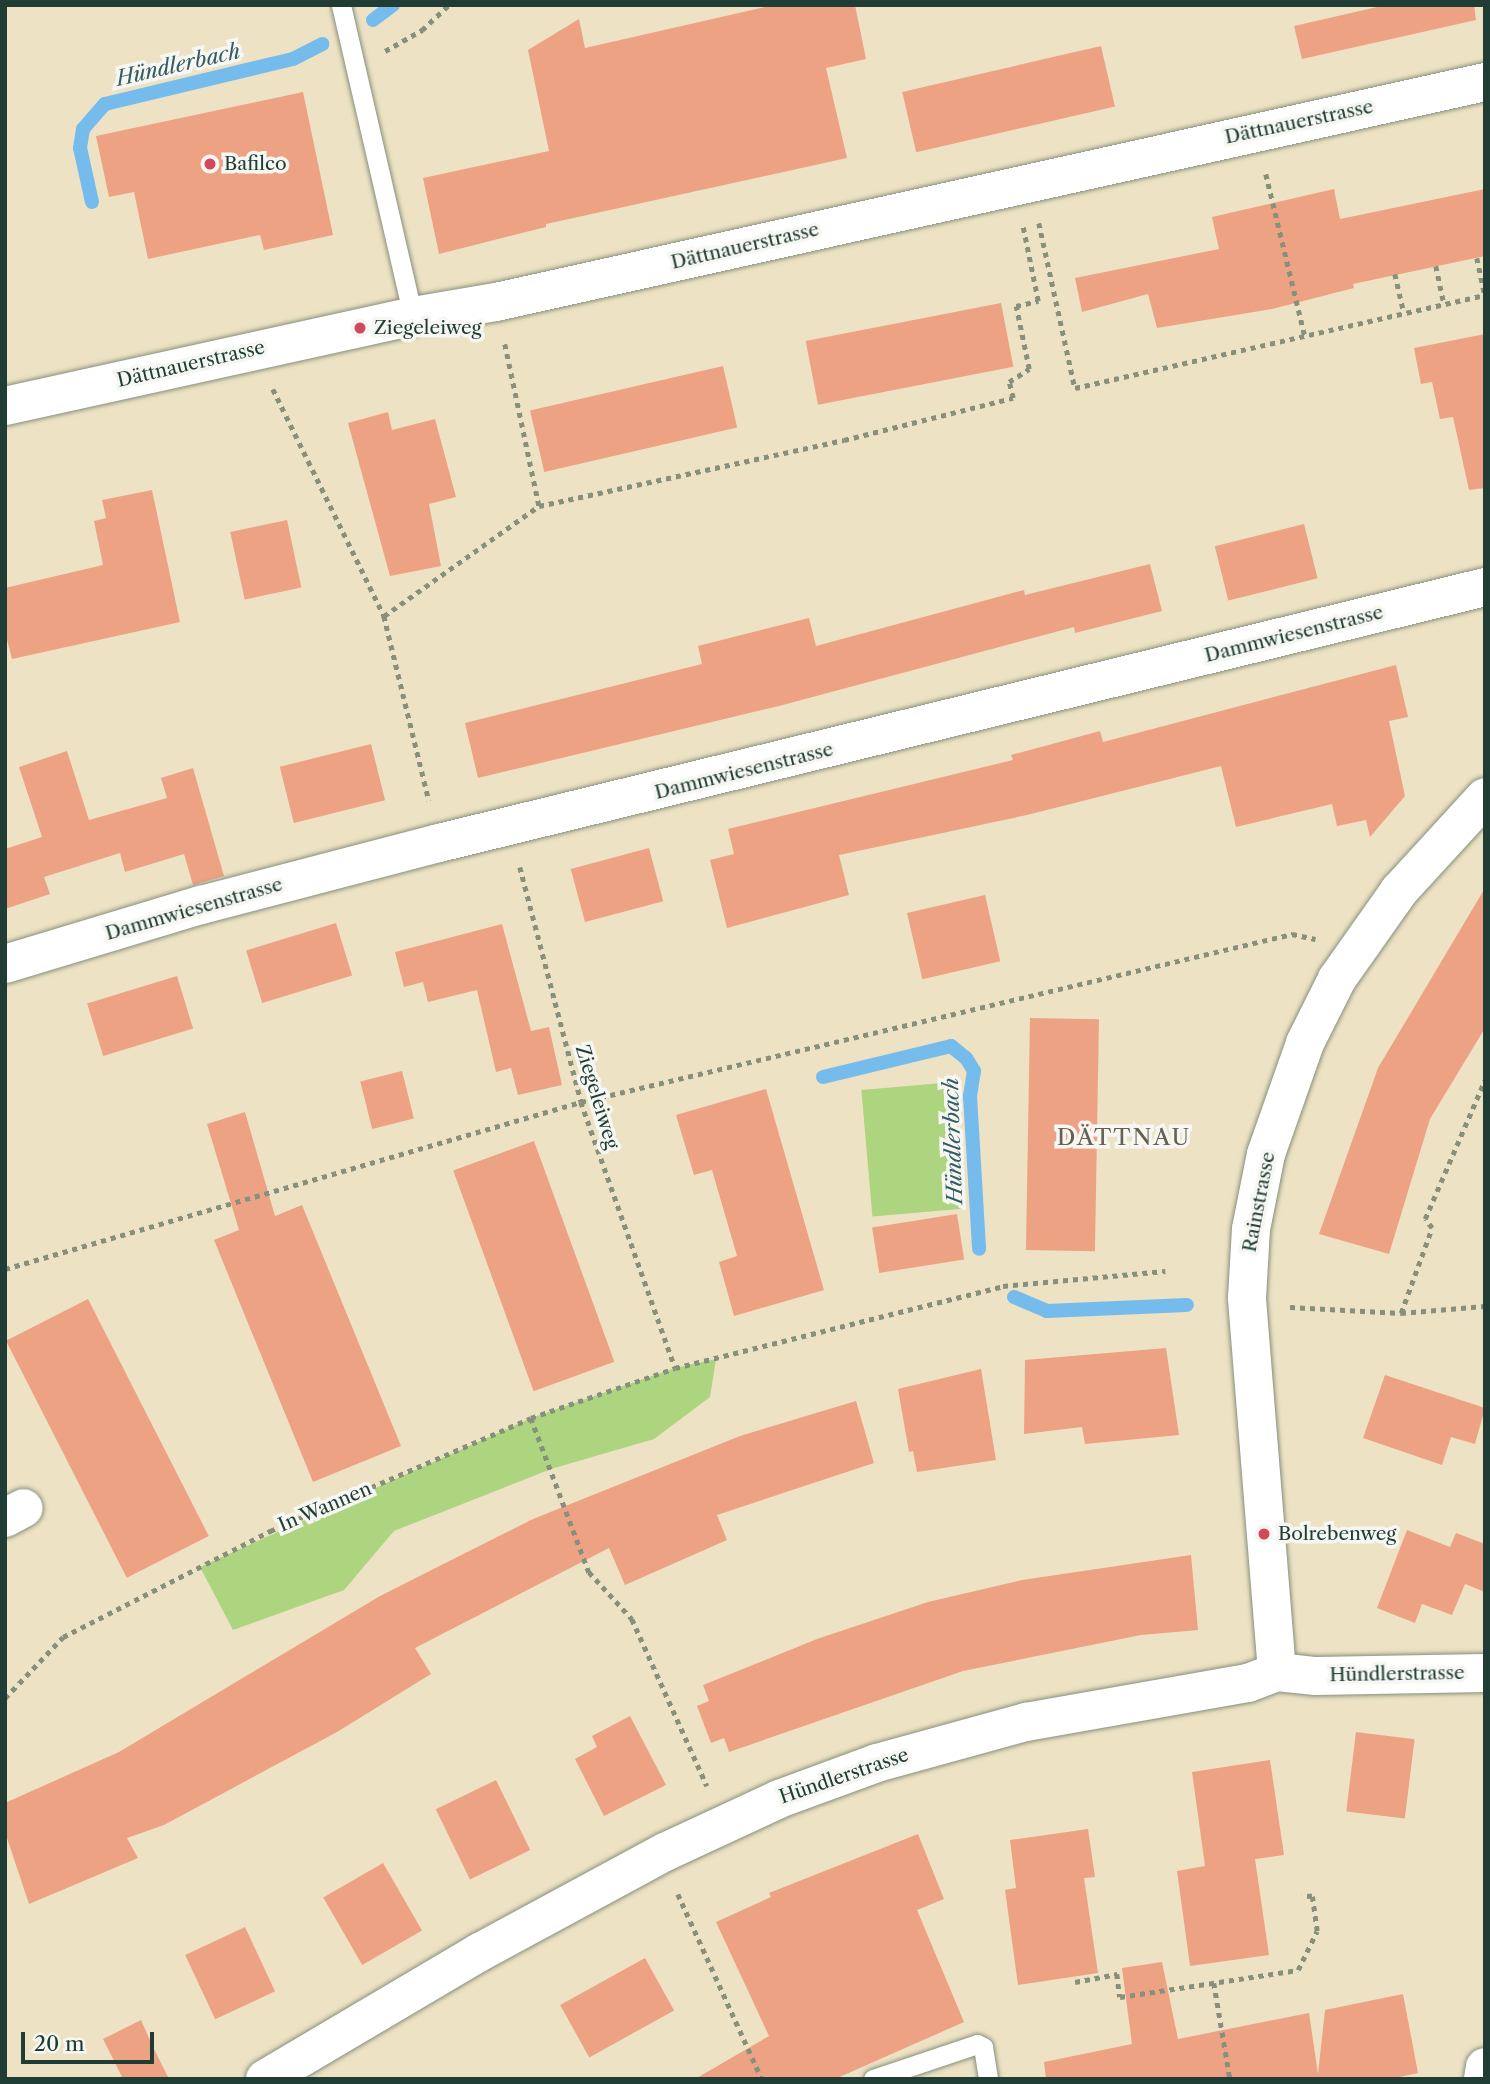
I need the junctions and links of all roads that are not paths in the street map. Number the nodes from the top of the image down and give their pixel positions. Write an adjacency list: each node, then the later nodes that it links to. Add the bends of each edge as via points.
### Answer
1 (341, 5): 3 (lane)
2 (1485, 82): 3 (street, Dättnauerstrasse, via 524,296)
3 (414, 316): 4 (street, Dättnauerstrasse)
4 (5, 406)
5 (1485, 587): 7 (street, Dammwiesenstrasse, via 439,843 201,905)
6 (1485, 797): 8 (street, Rainstrasse, via 1399,891 1358,946 1321,1009 1266,1154 1248,1262 1250,1367)
7 (5, 964)
8 (1278, 1672): 9 (street, Hündlerstrasse, via 1316,1676); 11 (street, Hündlerstrasse, via 1248,1683 1122,1702 976,1734 832,1778 723,1823 480,1952)
9 (1485, 1673)
10 (1485, 2067): 14 (street)
11 (265, 2079)
12 (873, 2079): 13 (lane, via 977,2044 984,2050)
13 (988, 2079)
14 (1483, 2079)

